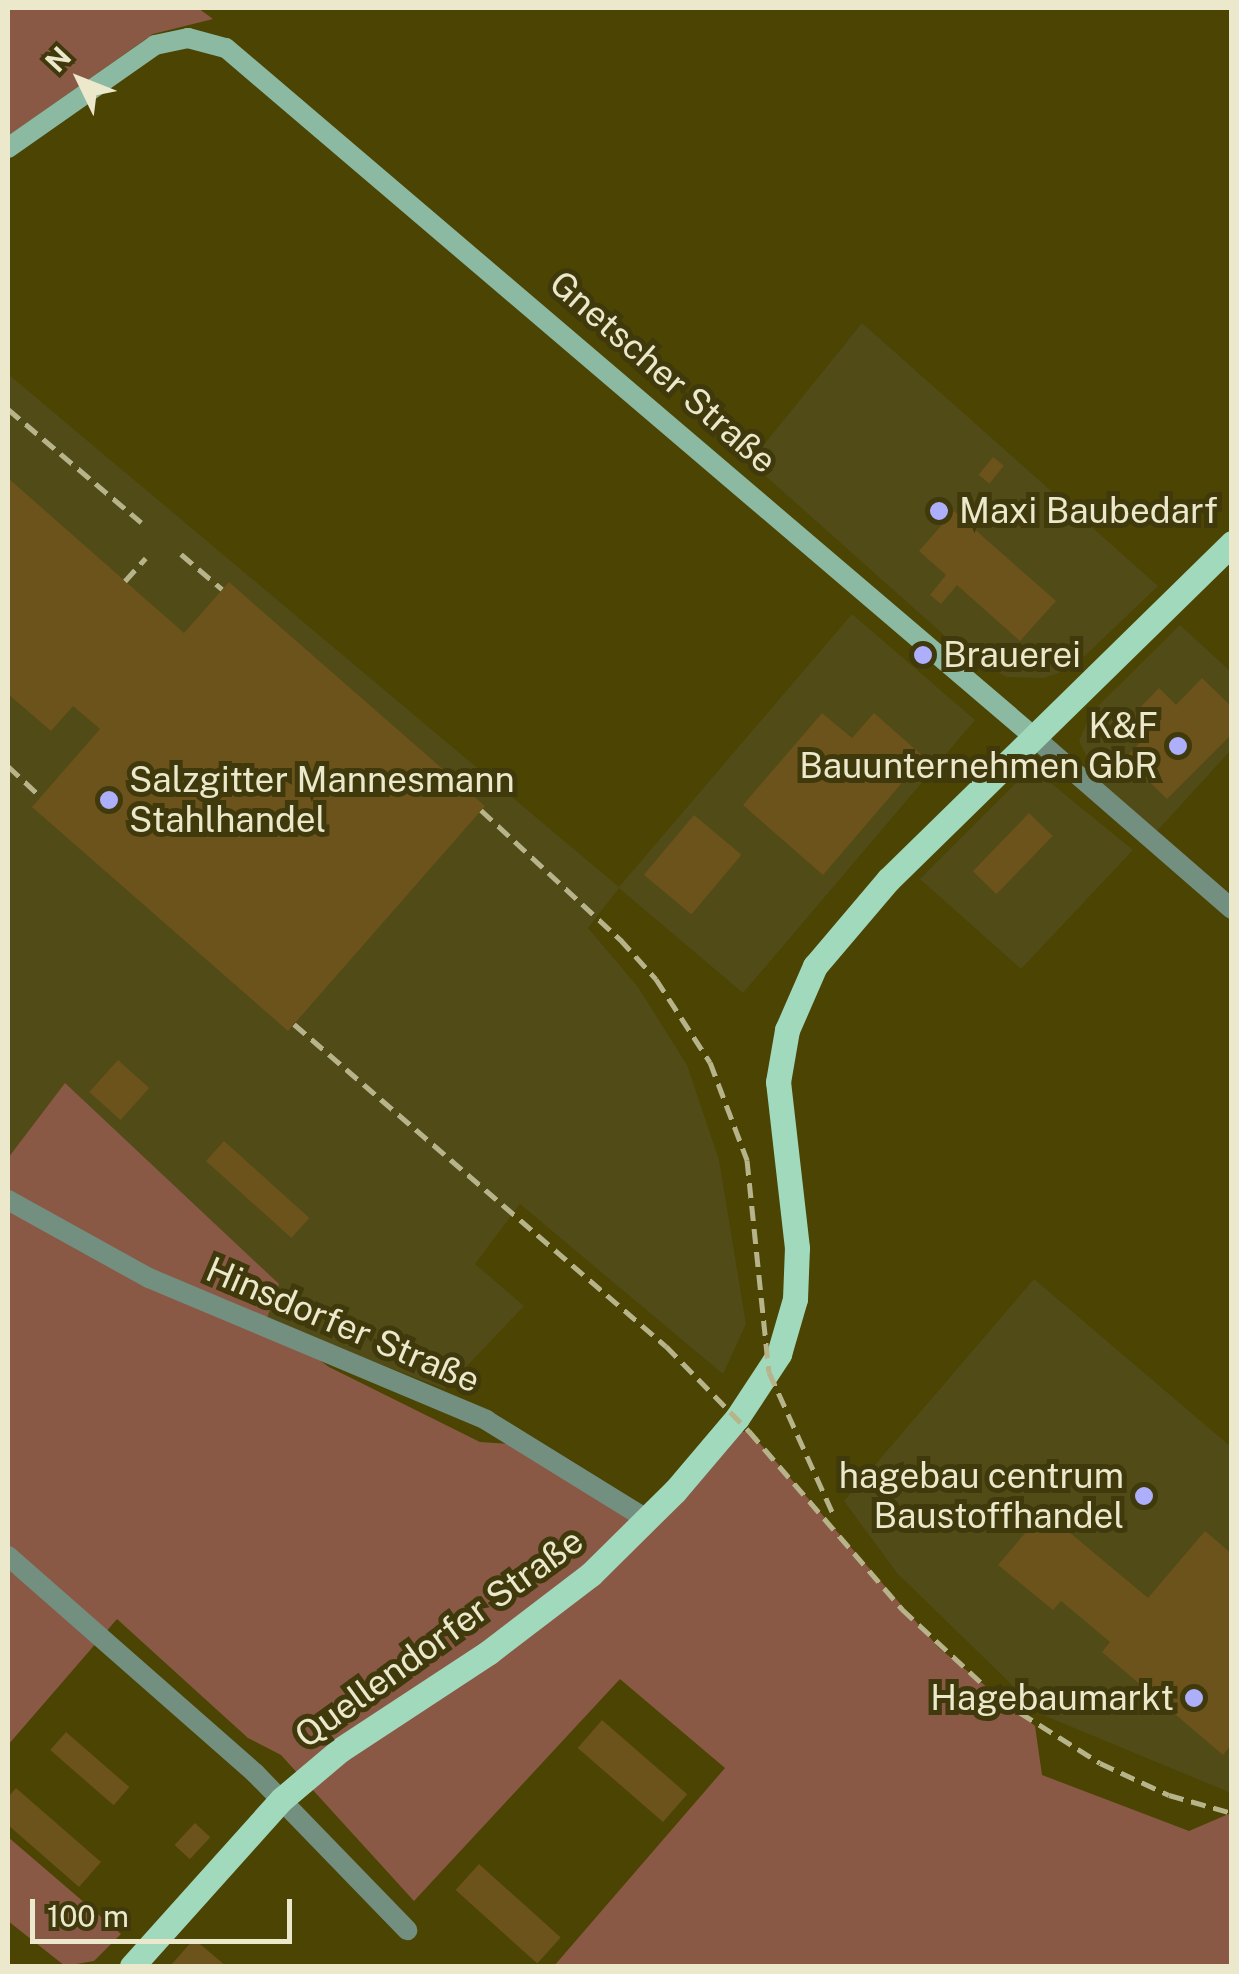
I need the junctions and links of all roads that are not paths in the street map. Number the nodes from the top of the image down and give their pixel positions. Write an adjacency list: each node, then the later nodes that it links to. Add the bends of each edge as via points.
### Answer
1 (8, 148): 3 (main road, Gnetscher Straße, via 156,45 188,38 226,48)
2 (1232, 543): 3 (main road)
3 (1034, 738): 4 (street); 6 (main road, Quellendorfer Straße, via 858,912 804,986 778,1082 798,1264 792,1320 753,1396)
4 (1232, 909)
5 (8, 1200): 6 (street, Hinsdorfer Straße, via 165,1285 486,1420)
6 (648, 1520): 8 (main road, Quellendorfer Straße, via 534,1620 366,1732)
7 (8, 1556): 8 (street)
8 (282, 1799): 9 (street); 10 (main road, Quellendorfer Straße)
9 (407, 1930)
10 (132, 1966)

